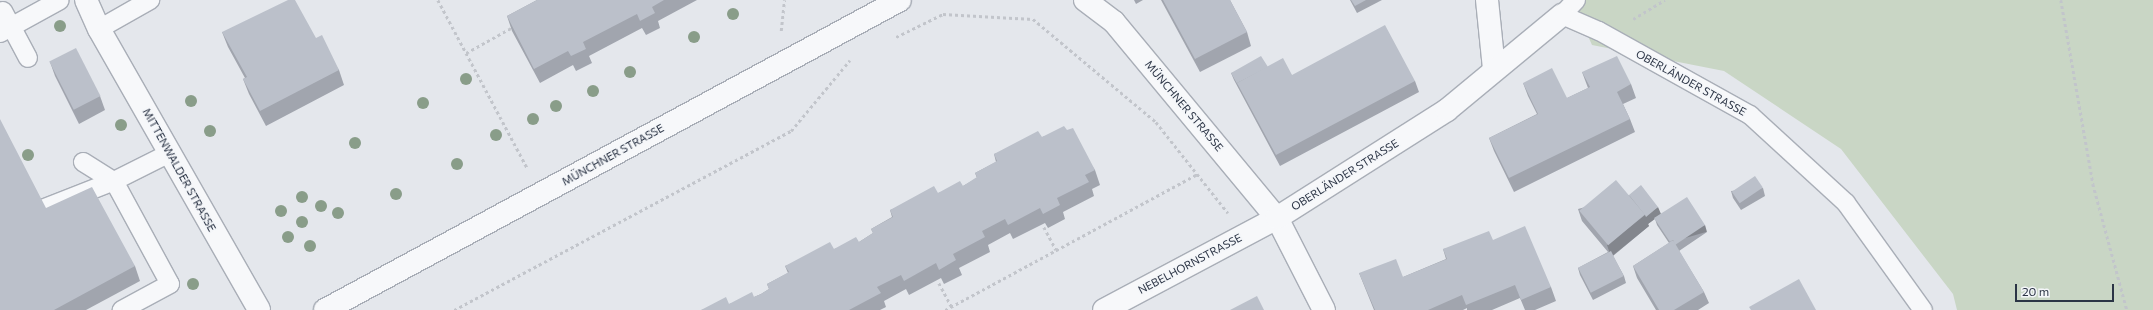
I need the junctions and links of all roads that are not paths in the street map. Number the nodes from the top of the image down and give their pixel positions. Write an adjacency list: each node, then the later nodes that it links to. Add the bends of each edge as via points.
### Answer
1 (60, 0): 10 (lane)
2 (86, 0): 9 (street, MITTENWALDER STRASSE)
3 (150, 0): 9 (lane)
4 (900, 0): 20 (street, MÜNCHNER STRASSE)
5 (1085, 0): 17 (street, MÜNCHNER STRASSE, via 1114,22)
6 (1487, 0): 12 (street)
7 (1569, 8): 12 (street, OBERLÄNDER STRASSE); 23 (lane, OBERLÄNDER STRASSE, via 1599,31 1750,115 1846,203)
8 (3, 11): 10 (lane)
9 (99, 29): 13 (street, MITTENWALDER STRASSE)
10 (6, 30): 11 (lane)
11 (28, 58)
12 (1494, 69): 17 (street, OBERLÄNDER STRASSE, via 1447,110)
13 (170, 153): 15 (lane); 19 (street, MITTENWALDER STRASSE)
14 (83, 162): 15 (lane)
15 (114, 181): 16 (lane); 18 (lane, via 170,284)
16 (45, 208)
17 (1277, 218): 21 (street, NEBELHORNSTRASSE); 22 (street)
18 (122, 310)
19 (259, 310)
20 (325, 310)
21 (1104, 310)
22 (1324, 310)
23 (1923, 310)

